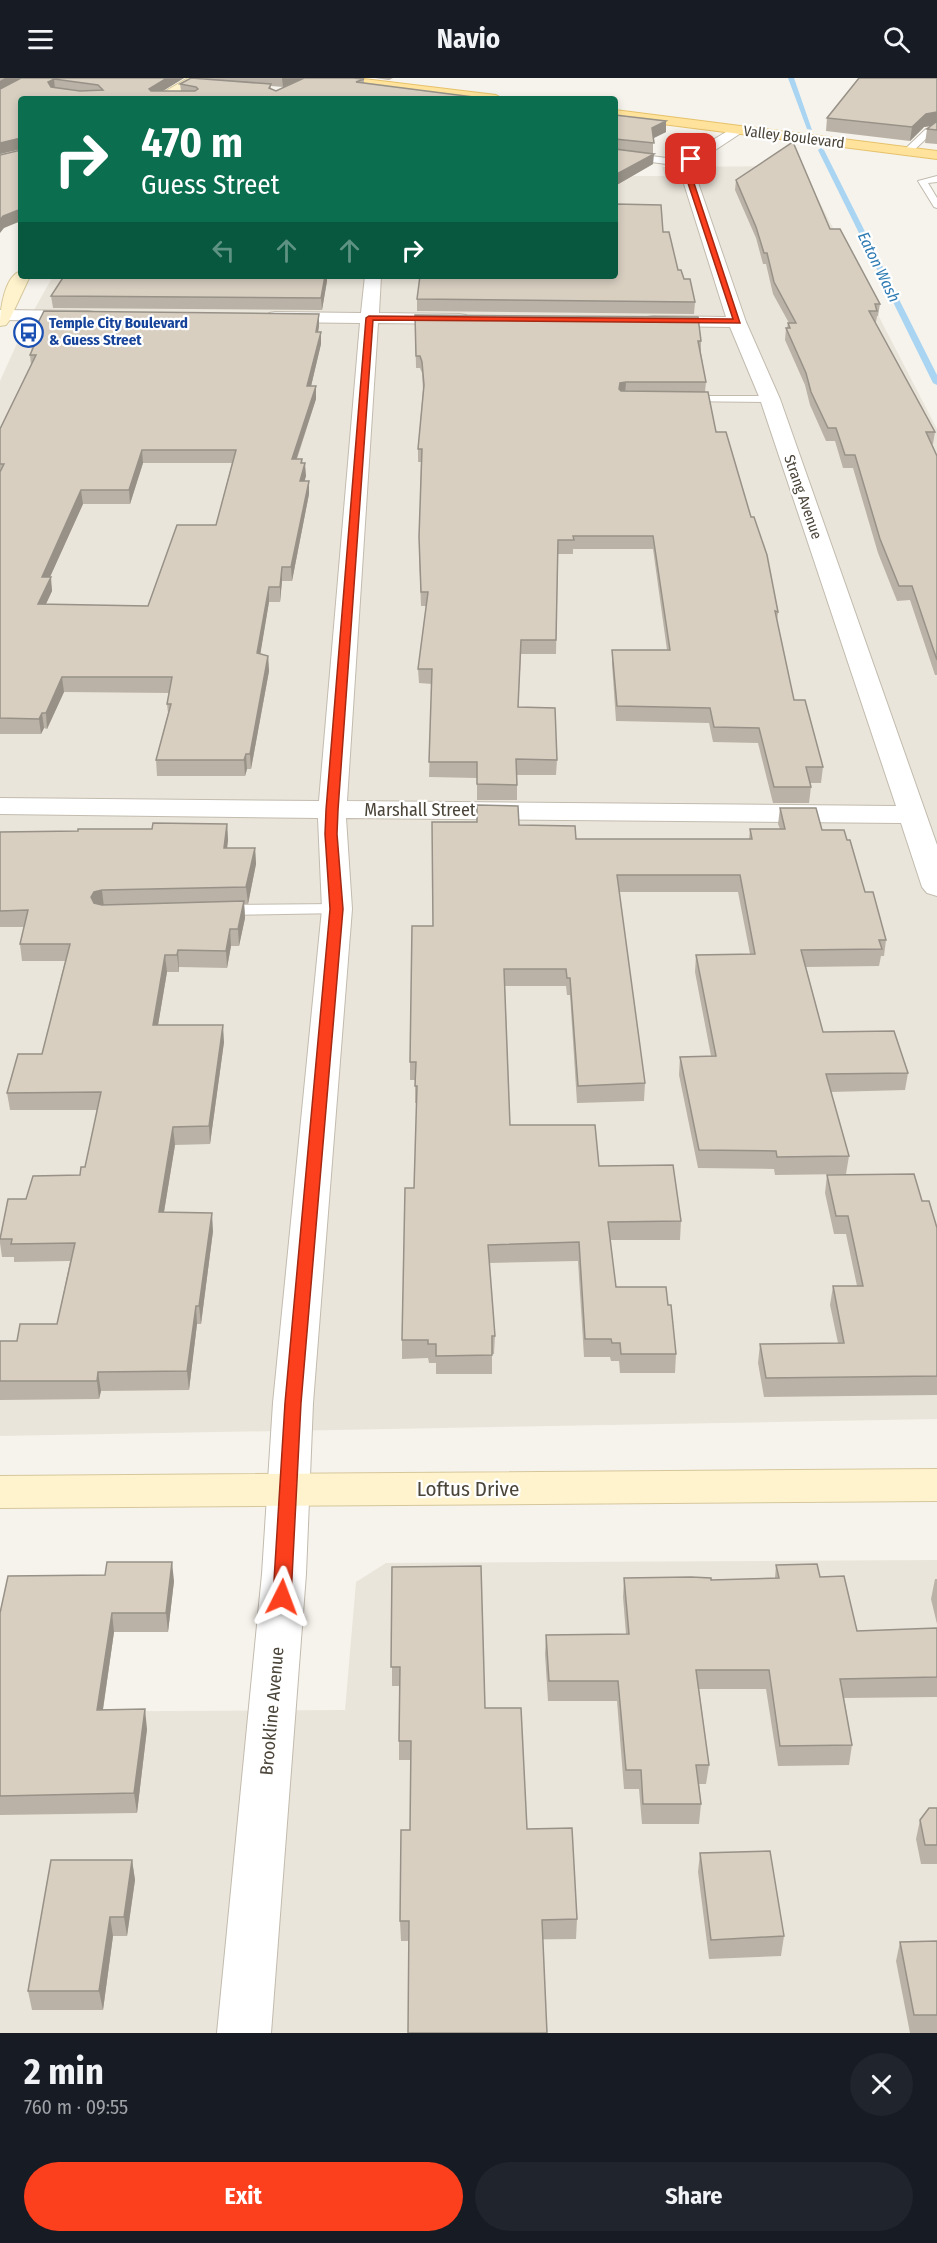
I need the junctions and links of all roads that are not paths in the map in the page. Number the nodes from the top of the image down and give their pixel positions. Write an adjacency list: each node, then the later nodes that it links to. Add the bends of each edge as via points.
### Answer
1 (324, 78): 2 (main road)
2 (332, 78): 5 (main road)
3 (198, 82): 4 (main road)
4 (164, 96)
5 (443, 96)
6 (618, 114): 8 (main road, Valley Boulevard)
7 (937, 129): 9 (lane, via 929,131)
8 (736, 130): 9 (main road, Valley Boulevard); 12 (street)
9 (908, 151): 11 (main road, Valley Boulevard)
10 (618, 154): 12 (lane)
11 (937, 155)
12 (688, 164): 23 (street, Strang Avenue, via 686,168)
13 (937, 179): 14 (lane, via 922,181)
14 (937, 206)
15 (20, 279): 18 (main road)
16 (373, 279): 20 (street, Brookline Avenue)
17 (108, 316): 18 (street)
18 (1, 317)
19 (260, 317): 20 (street)
20 (369, 318): 21 (street); 27 (street, Brookline Avenue)
21 (479, 319)
22 (634, 321): 23 (street)
23 (737, 321): 25 (street, Strang Avenue)
24 (669, 399): 25 (lane)
25 (770, 399): 28 (street, Strang Avenue)
26 (0, 806): 27 (street, Marshall Street)
27 (332, 810): 28 (street, Marshall Street); 30 (street, Brookline Avenue)
28 (911, 815): 29 (street, Strang Avenue)
29 (937, 887)
30 (337, 909): 31 (lane); 33 (street, Brookline Avenue)
31 (196, 911)
32 (937, 1485): 33 (main road, Loftus Drive)
33 (288, 1490): 34 (main road, Loftus Drive); 35 (street, Brookline Avenue)
34 (0, 1492)
35 (244, 2033)

